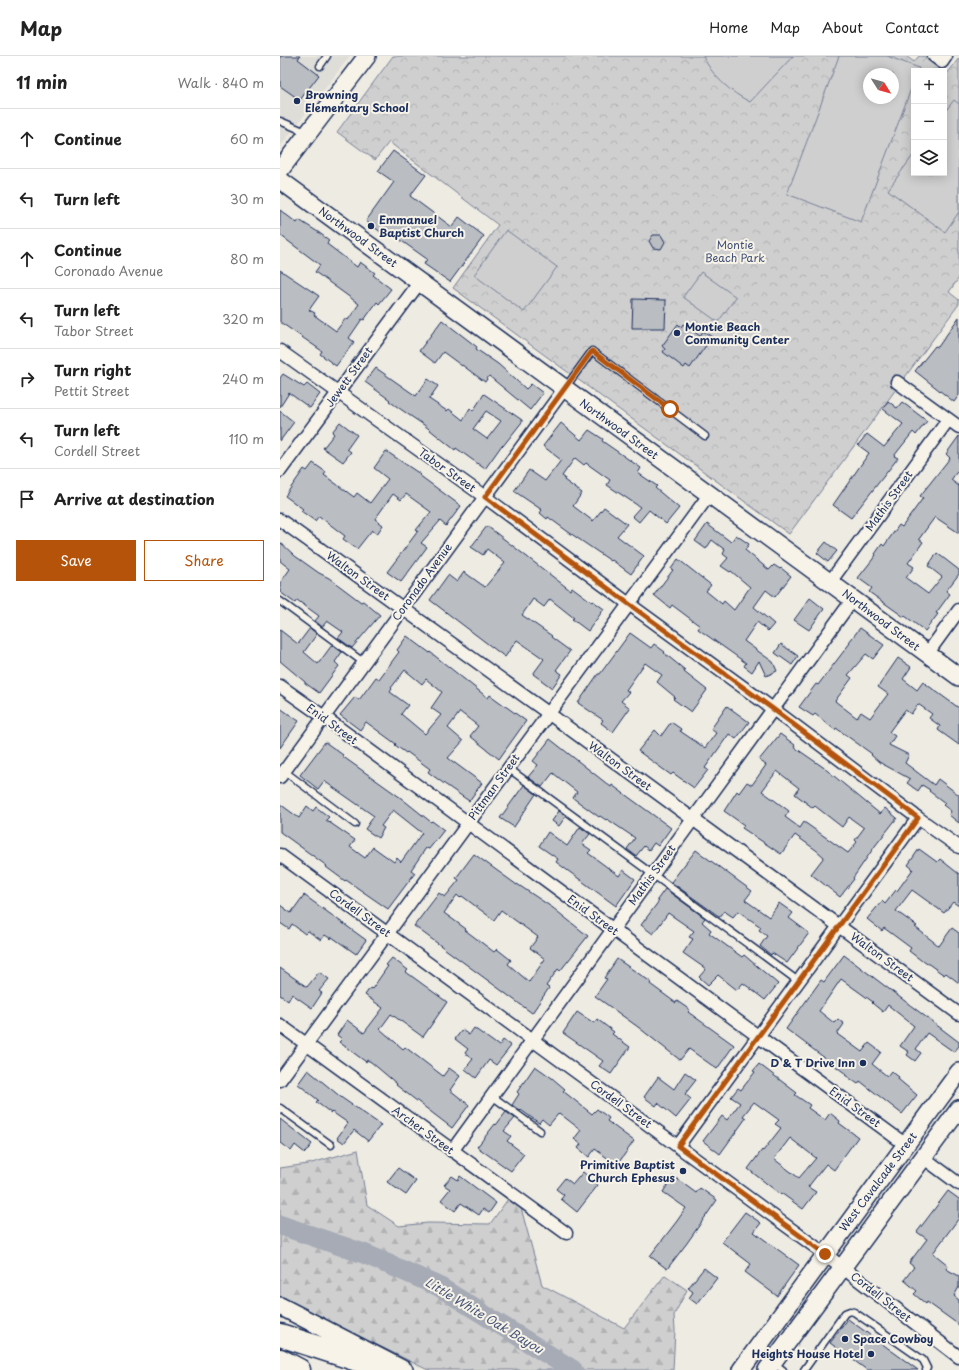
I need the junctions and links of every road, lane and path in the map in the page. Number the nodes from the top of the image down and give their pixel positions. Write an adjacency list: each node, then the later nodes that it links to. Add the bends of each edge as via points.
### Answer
1 (327, 56): 3 (lane)
2 (367, 56): 5 (street)
3 (320, 66)
4 (280, 121): 5 (lane)
5 (308, 133): 6 (street)
6 (280, 170)
7 (280, 180): 8 (street, Northwood Street)
8 (419, 283): 11 (street, Northwood Street); 12 (street, Jewett Street)
9 (280, 351): 12 (street, Tabor Street)
10 (898, 382): 13 (street)
11 (564, 389): 15 (lane, via 592,351); 17 (street, Northwood Street); 18 (street, Coronado Avenue)
12 (338, 393): 16 (street, Jewett Street); 18 (street, Tabor Street)
13 (948, 420): 14 (street); 20 (street, Mathis Street)
14 (959, 427)
15 (705, 436)
16 (280, 471)
17 (709, 495): 20 (street, Northwood Street); 23 (street, Pittman Street)
18 (485, 497): 23 (street, Tabor Street); 24 (street, Coronado Avenue)
19 (280, 520): 24 (street, Walton Street)
20 (830, 582): 21 (street, Northwood Street)
21 (853, 599): 26 (street, Northwood Street); 30 (street, Mathis Street)
22 (280, 602): 27 (lane)
23 (629, 604): 30 (street, Tabor Street); 31 (street, Pittman Street)
24 (402, 608): 27 (street, Coronado Avenue); 31 (street, Walton Street)
25 (959, 610): 26 (street)
26 (926, 654): 28 (street, Northwood Street)
27 (363, 662): 32 (street, Coronado Avenue)
28 (959, 677)
29 (280, 686): 32 (street, Enid Street)
30 (773, 709): 35 (street, Tabor Street); 36 (street, Mathis Street)
31 (548, 714): 33 (street, Pittman Street); 36 (street, Walton Street)
32 (324, 717): 34 (street, Coronado Avenue); 38 (street, Enid Street)
33 (508, 768): 38 (street, Pittman Street); 41 (lane)
34 (282, 774): 37 (lane)
35 (918, 818): 39 (street, Tabor Street); 42 (street)
36 (693, 819): 41 (street, Mathis Street); 42 (street, Walton Street)
37 (354, 824)
38 (468, 824): 43 (street, Enid Street); 44 (street, Pittman Street)
39 (959, 847)
40 (280, 855): 44 (street, Cordell Street)
41 (653, 874): 43 (street, Mathis Street); 45 (lane)
42 (839, 926): 45 (street); 46 (street, Walton Street)
43 (612, 929): 48 (street, Enid Street); 49 (street, Mathis Street)
44 (388, 933): 49 (street, Cordell Street); 50 (street, Pittman Street)
45 (798, 981): 48 (street)
46 (959, 1014)
47 (280, 1025): 50 (street, Archer Street)
48 (758, 1036): 58 (street, Enid Street); 59 (street)
49 (533, 1040): 53 (street, Mathis Street); 59 (street, Cordell Street)
50 (306, 1045): 52 (street, Pittman Street); 60 (street, Archer Street)
51 (959, 1072): 58 (street, West Cavalcade Street)
52 (280, 1080)
53 (492, 1096): 56 (lane); 60 (street, Mathis Street)
54 (280, 1108): 57 (lane)
55 (959, 1109): 61 (street, West Cavalcade Street)
56 (540, 1131)
57 (331, 1145)
58 (906, 1145): 64 (street, West Cavalcade Street)
59 (678, 1146): 64 (street, Cordell Street)
60 (452, 1151): 63 (street, Archer Street)
61 (924, 1158): 62 (street); 65 (street, West Cavalcade Street)
62 (959, 1184)
63 (566, 1233)
64 (825, 1254): 65 (street, Cordell Street); 70 (street, West Cavalcade Street)
65 (842, 1266): 68 (street, Cordell Street); 70 (street, West Cavalcade Street)
66 (280, 1306): 73 (street)
67 (280, 1335): 72 (highway)
68 (959, 1357)
69 (280, 1360): 71 (highway)
70 (762, 1367)
71 (299, 1370)
72 (388, 1370)
73 (404, 1370)
74 (804, 1370): 75 (lane, via 850,1311 923,1360)
75 (926, 1370)

